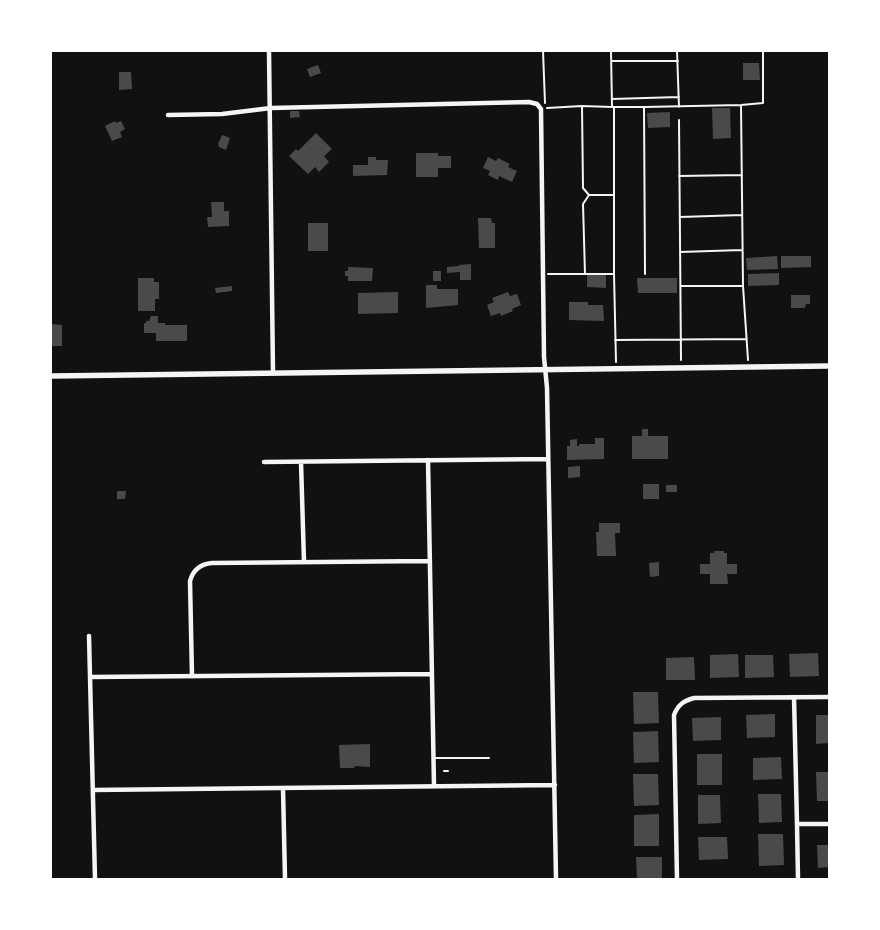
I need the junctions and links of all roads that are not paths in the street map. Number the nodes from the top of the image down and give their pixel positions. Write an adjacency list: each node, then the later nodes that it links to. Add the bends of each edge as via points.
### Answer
1 (269, 51): 2 (street)
2 (271, 108): 3 (street, via 222,114); 5 (street, via 537,104 541,109); 6 (street)
3 (168, 115)
4 (829, 366): 5 (street)
5 (545, 370): 6 (street); 8 (street)
6 (273, 373): 7 (street)
7 (51, 376)
8 (548, 459): 9 (street); 22 (street)
9 (428, 460): 11 (street); 12 (street)
10 (264, 462): 11 (street)
11 (301, 462): 13 (street)
12 (430, 561): 13 (street); 15 (street)
13 (304, 562): 16 (street, via 212,563 196,569 190,584)
14 (89, 636): 17 (street)
15 (432, 674): 16 (street); 20 (street)
16 (192, 676): 17 (street)
17 (90, 678): 25 (street)
18 (794, 697): 19 (street); 26 (street); 31 (street, via 694,698 680,704 674,715)
19 (829, 697)
20 (434, 758): 21 (lane); 23 (street)
21 (489, 758)
22 (555, 785): 23 (street); 30 (street)
23 (434, 786): 24 (street)
24 (283, 788): 25 (street); 29 (street)
25 (93, 790): 28 (street)
26 (797, 824): 27 (street); 32 (street)
27 (829, 824)
28 (95, 879)
29 (285, 879)
30 (556, 879)
31 (677, 879)
32 (798, 879)

